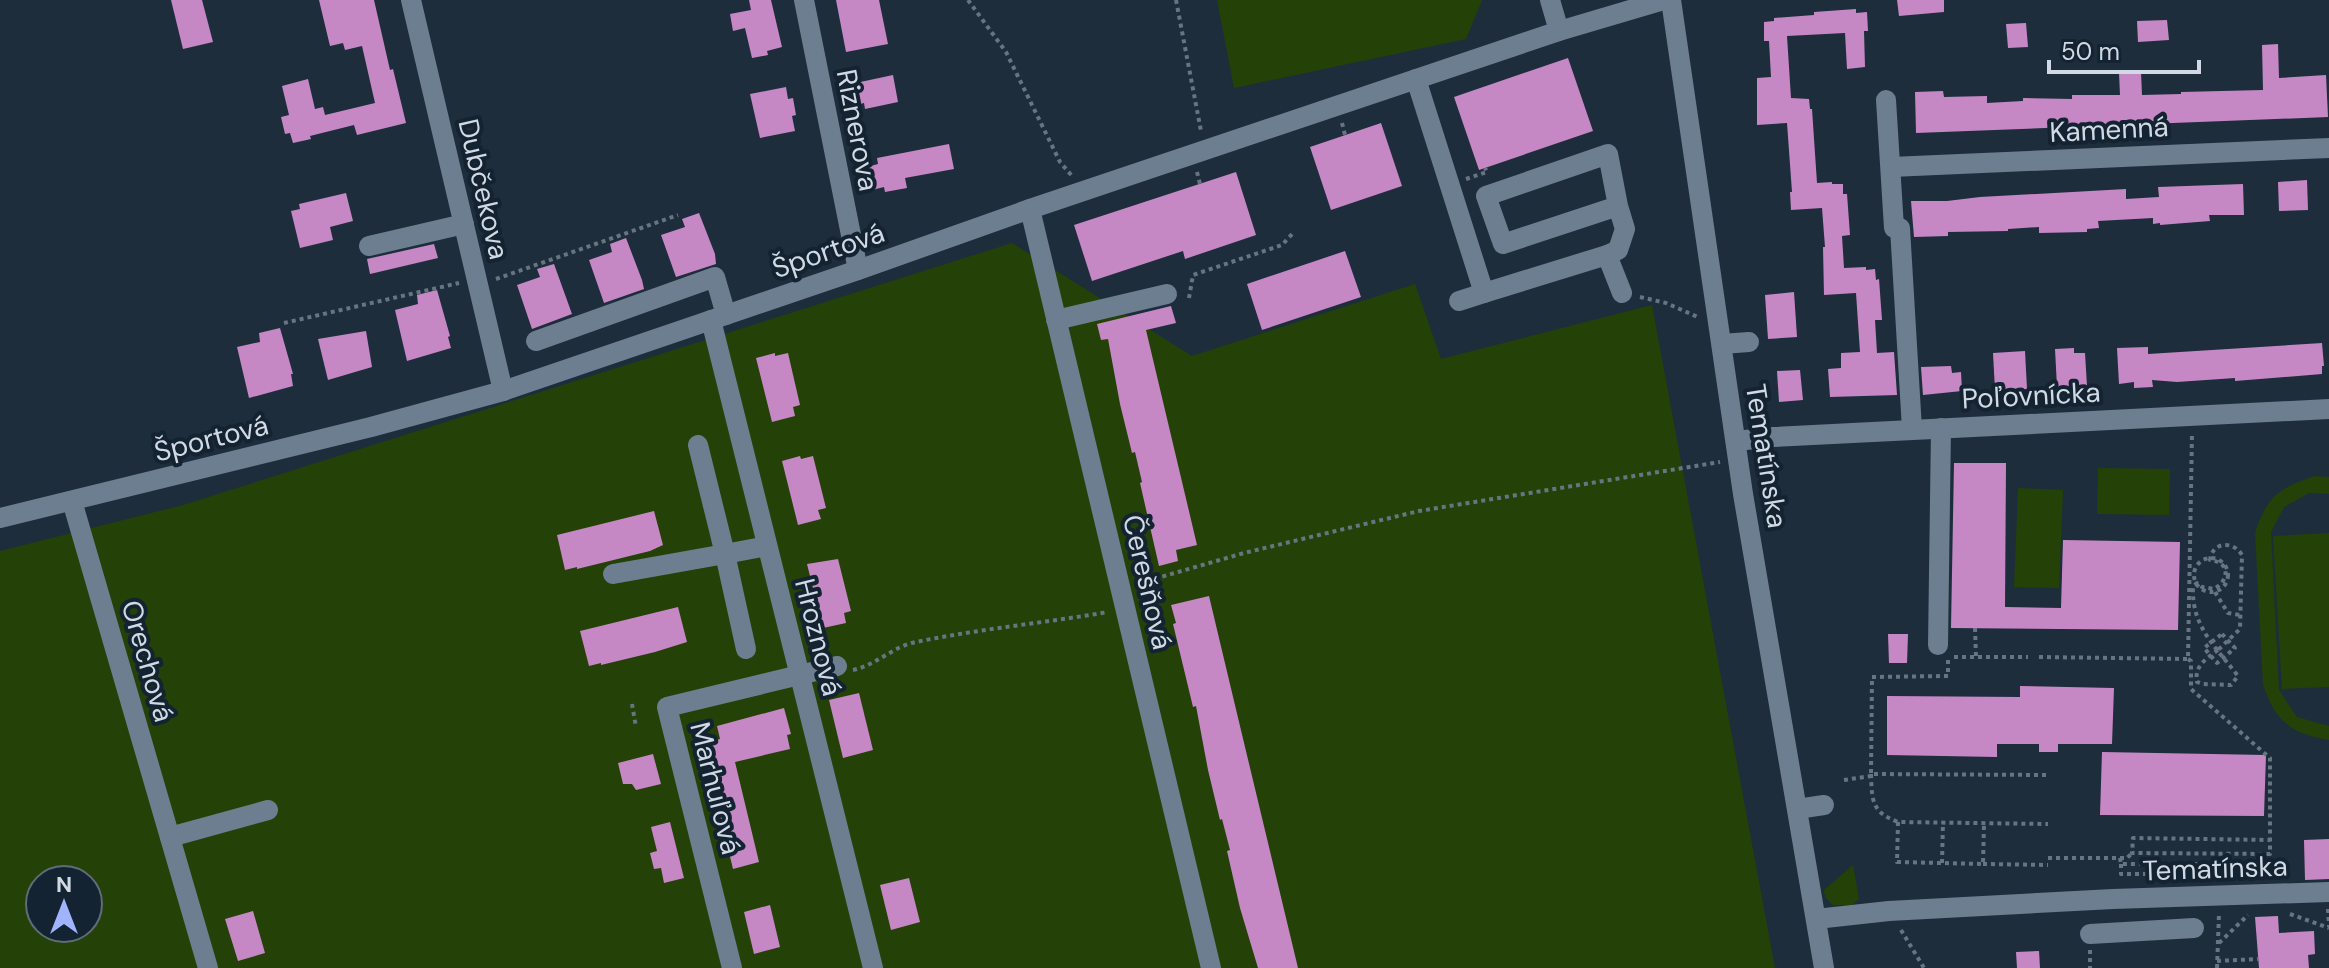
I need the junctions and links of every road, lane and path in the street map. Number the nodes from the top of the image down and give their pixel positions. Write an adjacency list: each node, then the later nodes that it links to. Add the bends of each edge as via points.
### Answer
1 (411, 0): 20 (street, Dubčekova)
2 (804, 0): 24 (street, Riznerova)
3 (968, 0): 16 (path, via 1006,52)
4 (1176, 0): 11 (path)
5 (1550, 0): 8 (street)
6 (1664, 0): 8 (street, Športová)
7 (1671, 0): 34 (street, Tematínska)
8 (1559, 31): 9 (street, Športová)
9 (1416, 79): 16 (street, Športová); 26 (street)
10 (1886, 100): 13 (street)
11 (1203, 137)
12 (2329, 148): 13 (street, Kamenná)
13 (1891, 167): 41 (street, via 1894,228 1900,228)
14 (1485, 168): 15 (path, via 1487,172)
15 (1464, 180)
16 (1080, 192): 18 (street, Športová)
17 (1618, 206): 17 (street, via 1503,244 1486,196 1608,154); 23 (street, via 1625,229 1618,250)
18 (1030, 209): 24 (street, Športová); 32 (street, Čerešňová)
19 (678, 215): 25 (path)
20 (464, 224): 22 (street); 25 (street, Dubčekova)
21 (1294, 232): 29 (path, via 1282,245 1193,275)
22 (369, 246)
23 (1607, 255): 26 (street); 27 (street)
24 (858, 270): 31 (street, Športová)
25 (477, 282): 33 (path); 37 (street, Dubčekova)
26 (1484, 293): 30 (street)
27 (1622, 293): 34 (path, via 1666,303)
28 (1167, 294): 32 (street)
29 (1189, 298)
30 (1459, 301)
31 (718, 318): 35 (street, Hroznová, via 715,277); 37 (street, Športová); 47 (street, Hroznová)
32 (1056, 320): 56 (street, Čerešňová)
33 (284, 323)
34 (1720, 335): 36 (street); 42 (street, Tematínska)
35 (536, 341)
36 (1749, 342)
37 (503, 391): 45 (street, Športová)
38 (2329, 409): 40 (street, Poľovnícka)
39 (2192, 427): 69 (path)
40 (1941, 428): 41 (street, Poľovnícka); 61 (street)
41 (1912, 429): 42 (street, Poľovnícka)
42 (1736, 441): 78 (street, Tematínska)
43 (698, 445): 48 (street)
44 (1723, 461): 53 (path, via 1419,511)
45 (72, 501): 46 (street, Športová); 84 (street, Orechová)
46 (0, 518)
47 (767, 546): 48 (street); 71 (street, Hroznová)
48 (725, 554): 50 (street); 62 (street)
49 (2210, 559): 51 (path); 52 (path, via 2216,547 2233,546 2242,555); 54 (path, via 2198,566)
50 (613, 574)
51 (2227, 575): 52 (path); 55 (path, via 2227,582)
52 (2241, 575): 57 (path)
53 (1147, 581)
54 (2196, 584): 55 (path); 59 (path, via 2194,609)
55 (2214, 590): 57 (path, via 2228,613)
56 (1126, 609): 70 (path, via 912,642 867,667); 105 (street, Čerešňová)
57 (2240, 615): 60 (path, via 2240,629)
58 (1975, 628): 65 (path)
59 (2211, 641): 60 (path, via 2222,634); 63 (path); 64 (path, via 2204,648)
60 (2229, 641): 63 (path); 68 (path, via 2235,648)
61 (1938, 645)
62 (746, 649)
63 (2218, 650): 64 (path); 68 (path)
64 (2210, 656): 68 (path, via 2217,663); 68 (path, via 2195,675 2197,682 2235,682 2238,676)
65 (1976, 657): 66 (path); 74 (path, via 1948,656 1948,676 1872,677)
66 (2028, 657)
67 (2039, 657): 69 (path)
68 (2224, 658)
69 (2188, 659): 85 (path, via 2191,689 2270,758)
70 (845, 668): 71 (street)
71 (800, 675): 103 (street, Marhuľová, via 667,707); 104 (street, Hroznová)
72 (632, 704): 73 (path)
73 (636, 727)
74 (1871, 775): 75 (path); 76 (path); 80 (path, via 1875,806)
75 (2047, 775)
76 (1844, 780)
77 (1824, 805): 78 (street)
78 (1797, 809): 97 (street, Tematínska)
79 (268, 810): 84 (street)
80 (1898, 822): 81 (path); 89 (path, via 1897,862)
81 (1943, 822): 82 (path); 89 (path)
82 (1984, 823): 83 (path); 90 (path)
83 (2048, 824)
84 (170, 837): 102 (street, Orechová)
85 (2270, 840): 86 (path, via 2270,854); 86 (path, via 2133,838)
86 (2132, 853): 88 (path)
87 (2048, 858): 88 (path)
88 (2120, 861): 88 (path, via 2222,864 2222,875 2121,874)
89 (1942, 863): 90 (path)
90 (1983, 864): 91 (path)
91 (2048, 865)
92 (2329, 892): 93 (street, Tematínska)
93 (2219, 895): 94 (street, Tematínska); 99 (path)
94 (2089, 900): 96 (street, Tematínska); 98 (street, via 2090,938)
95 (2257, 906): 99 (path)
96 (1889, 911): 97 (street, Tematínska); 107 (path)
97 (1816, 919): 106 (street, Tematínska)
98 (2194, 928)
99 (2218, 944): 101 (path)
100 (2258, 959): 101 (path)
101 (2217, 961): 108 (path)
102 (208, 968)
103 (732, 968)
104 (873, 968)
105 (1211, 968)
106 (1824, 968)
107 (1924, 968)
108 (2217, 968)

